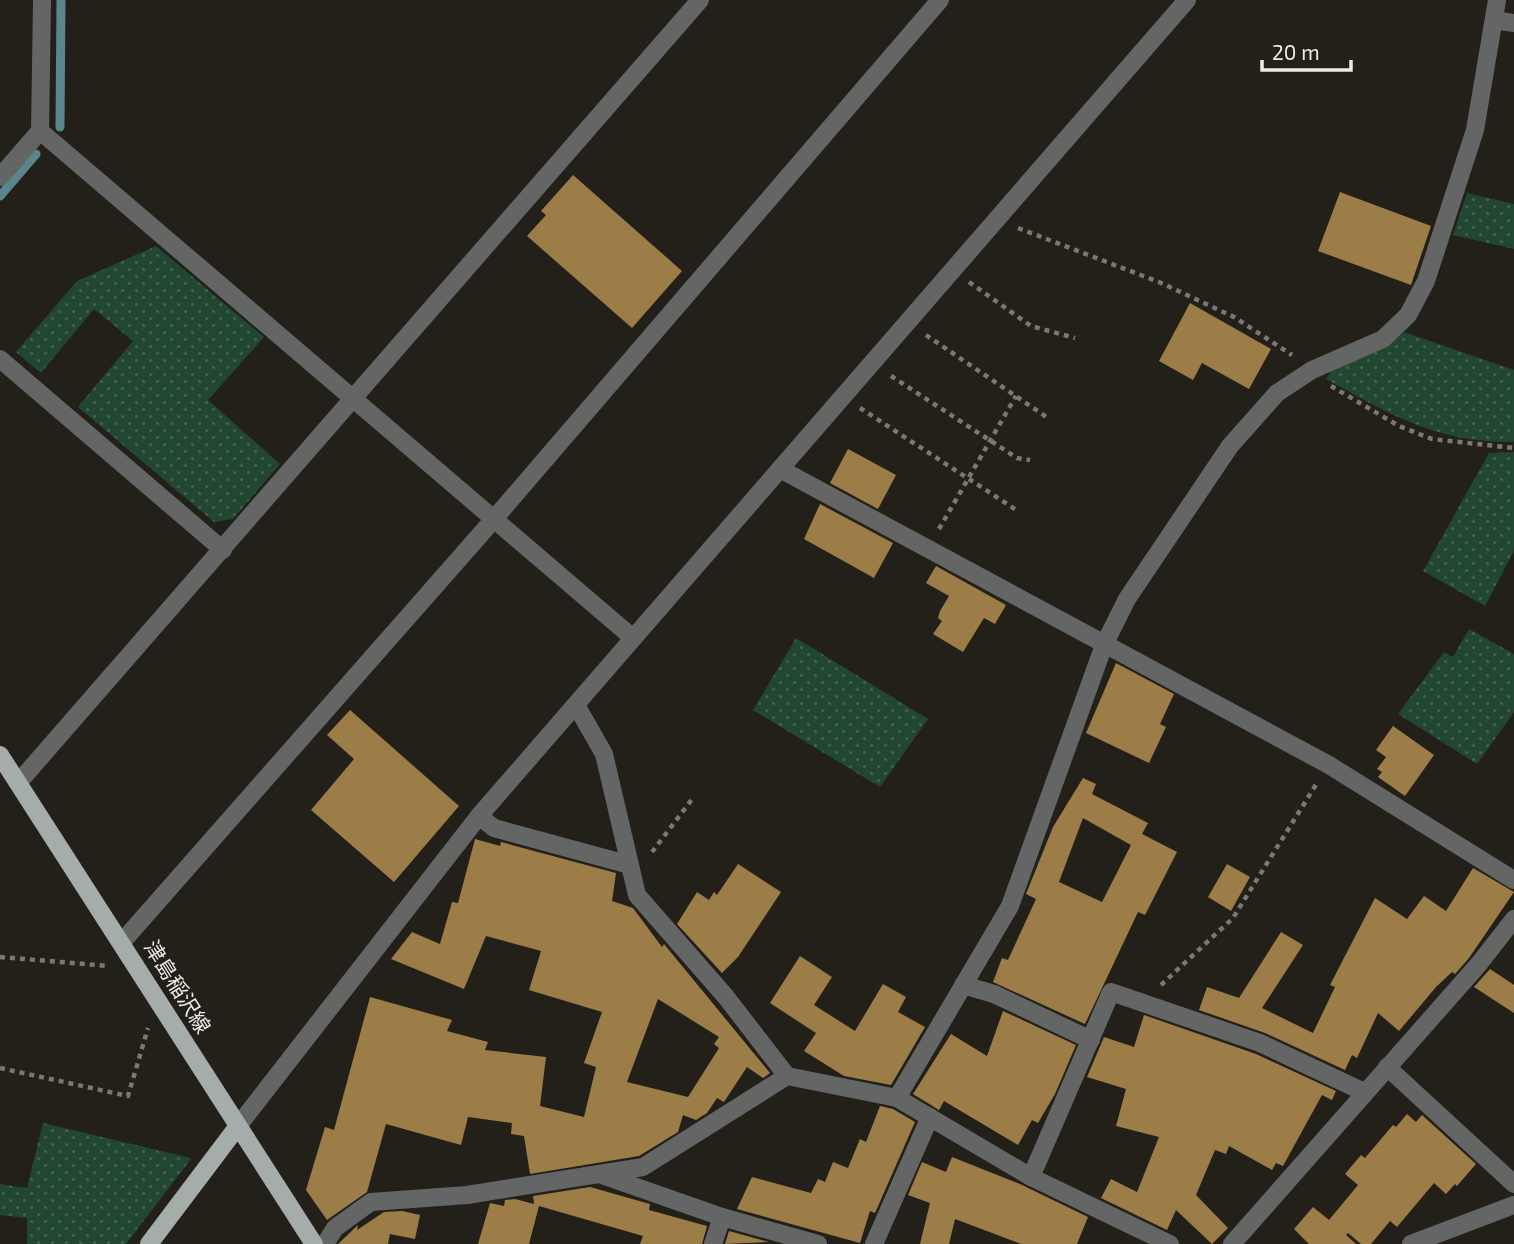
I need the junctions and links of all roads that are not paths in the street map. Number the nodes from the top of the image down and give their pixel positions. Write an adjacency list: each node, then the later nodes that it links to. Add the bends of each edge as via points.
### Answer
1 (42, 0): 8 (street)
2 (700, 0): 11 (street)
3 (940, 0): 13 (street)
4 (1187, 0): 12 (street)
5 (1497, 0): 6 (street)
6 (1494, 20): 7 (street); 16 (street, via 1475,130 1426,281 1408,315 1383,339 1312,370 1277,393 1230,446 1127,599)
7 (1514, 23)
8 (40, 131): 9 (street); 11 (street)
9 (0, 177)
10 (0, 359): 14 (street)
11 (354, 400): 13 (street); 14 (street)
12 (780, 469): 15 (street); 16 (street)
13 (494, 520): 15 (street); 24 (street)
14 (223, 550): 19 (street)
15 (633, 638): 17 (street)
16 (1104, 645): 22 (street, via 1329,765); 25 (street, via 1010,906)
17 (576, 705): 20 (street); 21 (street, via 604,754)
18 (0, 755): 19 (main road, 津島稲沢線)
19 (18, 783): 24 (main road, 津島稲沢線)
20 (479, 816): 21 (street, via 494,828); 32 (street)
21 (631, 872): 28 (street, via 637,895)
22 (1514, 880)
23 (1514, 919): 27 (street)
24 (122, 942): 32 (main road, 津島稲沢線)
25 (963, 985): 26 (street, via 994,994); 30 (street)
26 (1091, 1040): 29 (street, via 1111,992 1260,1042); 34 (street)
27 (1387, 1067): 29 (street); 35 (street)
28 (787, 1076): 30 (street); 33 (street, via 642,1167)
29 (1364, 1091): 45 (street)
30 (897, 1098): 31 (street)
31 (930, 1117): 34 (street); 43 (street)
32 (238, 1126): 38 (main road); 39 (main road, 津島稲沢線)
33 (599, 1174): 37 (street); 40 (street, via 467,1195 371,1202 335,1228)
34 (1031, 1177): 44 (street)
35 (1514, 1184)
36 (1514, 1205): 46 (street)
37 (722, 1217): 41 (street); 42 (street)
38 (149, 1244)
39 (314, 1244)
40 (325, 1244)
41 (713, 1244)
42 (818, 1244)
43 (874, 1244)
44 (1170, 1244)
45 (1232, 1244)
46 (1411, 1244)

